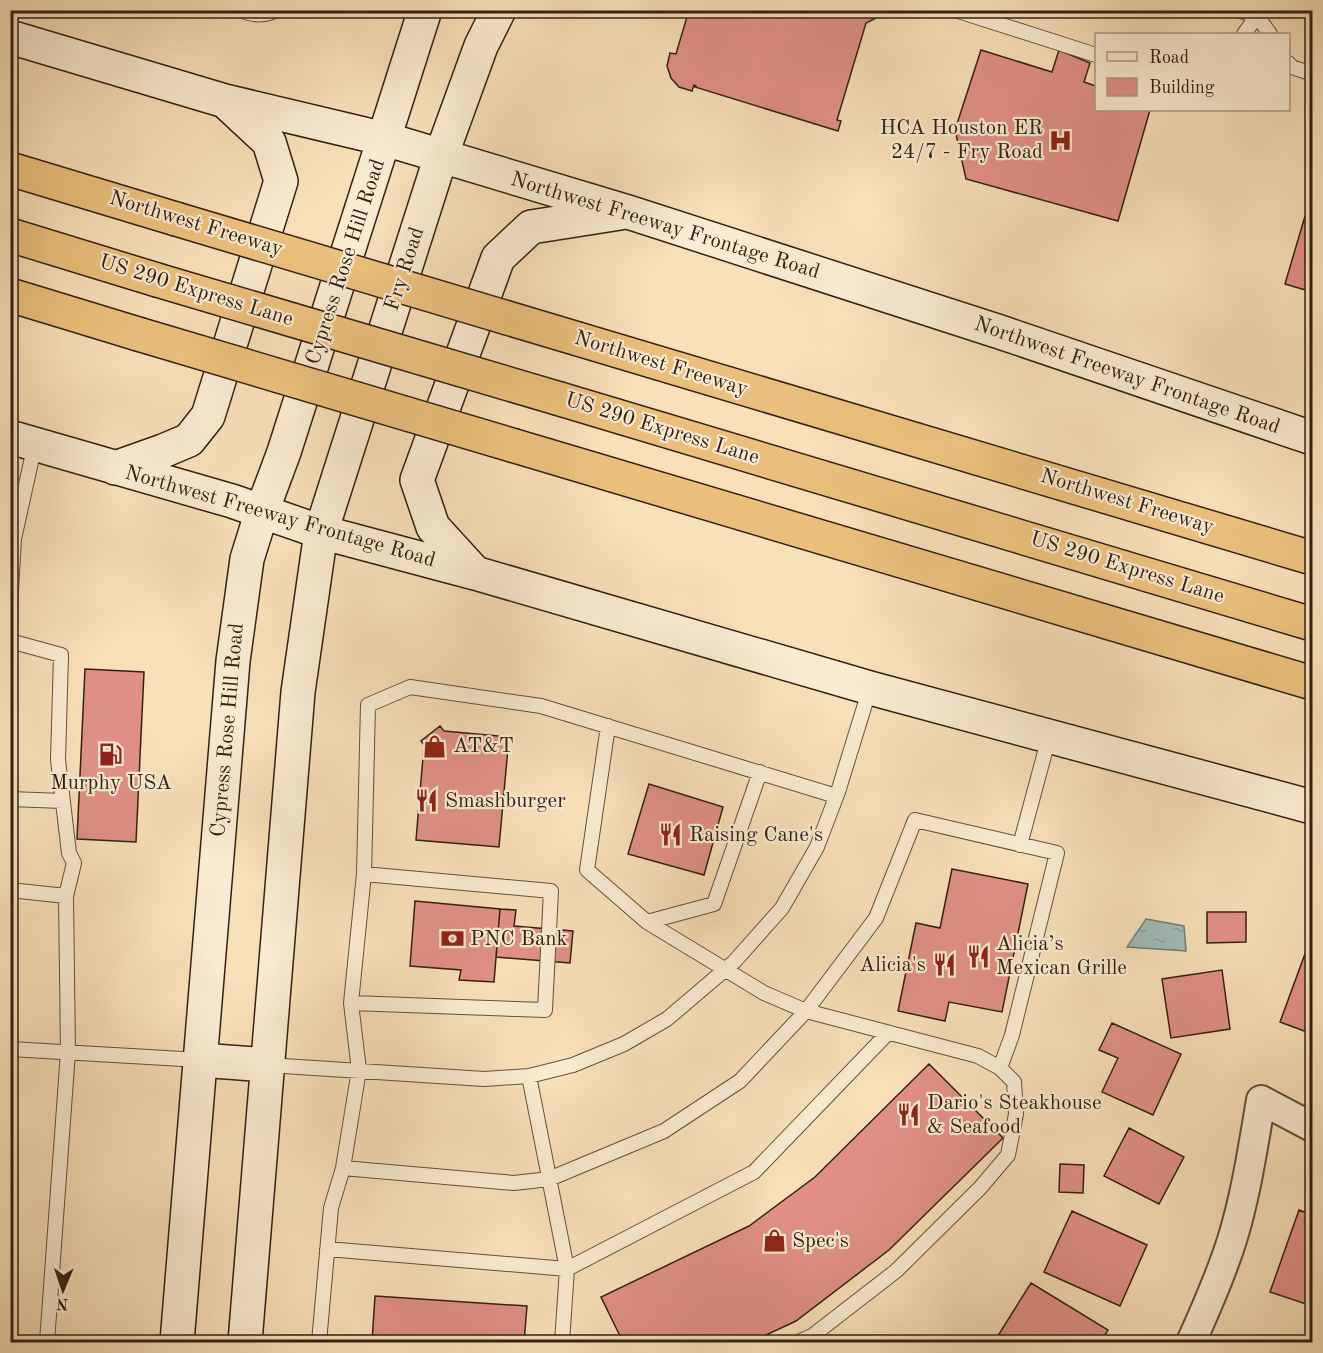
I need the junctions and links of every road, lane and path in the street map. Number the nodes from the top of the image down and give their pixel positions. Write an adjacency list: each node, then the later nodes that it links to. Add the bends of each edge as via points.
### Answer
1 (238, 10): 2 (lane, via 255,15)
2 (277, 10)
3 (425, 10): 15 (main road)
4 (499, 10): 16 (main road, Fry Road, via 481,46)
5 (955, 10): 11 (lane)
6 (1238, 10): 7 (lane)
7 (1260, 13): 8 (lane); 9 (lane)
8 (1245, 33)
9 (1270, 33)
10 (10, 37): 14 (main road, Northwest Freeway Frontage Road)
11 (1095, 55)
12 (1290, 65): 13 (lane)
13 (1312, 74)
14 (225, 101): 15 (main road, Northwest Freeway Frontage Road); 23 (main road, via 269,142 281,181 208,416 189,440)
15 (385, 140): 16 (main road, Northwest Freeway Frontage Road); 24 (main road, Cypress Rose Hill Road)
16 (441, 156): 18 (main road, Northwest Freeway Frontage Road); 25 (main road, Fry Road)
17 (10, 169): 26 (highway, Northwest Freeway, bridge)
18 (628, 212): 21 (main road, Northwest Freeway Frontage Road, via 989,328); 27 (main road, via 531,227 498,258 417,480 433,527)
19 (10, 235): 28 (highway, US 290 Express Lane, bridge)
20 (10, 295): 30 (highway, bridge)
21 (1312, 438)
22 (23, 441): 23 (main road, Northwest Freeway Frontage Road); 29 (lane)
23 (115, 468): 24 (main road, Northwest Freeway Frontage Road)
24 (262, 511): 25 (main road, Northwest Freeway Frontage Road); 50 (main road, Cypress Rose Hill Road, via 247,559 233,662)
25 (321, 532): 27 (main road, Northwest Freeway Frontage Road); 51 (main road, via 298,692)
26 (1312, 558)
27 (475, 573): 31 (main road, Northwest Freeway Frontage Road)
28 (1312, 624)
29 (10, 641): 37 (lane, via 61,655 58,760)
30 (1312, 683)
31 (870, 688): 33 (main road, Northwest Freeway Frontage Road); 35 (lane)
32 (608, 726): 34 (lane); 40 (lane, via 541,706 411,687 368,705); 43 (lane, via 587,870)
33 (1049, 736): 38 (main road, Northwest Freeway Frontage Road); 39 (lane)
34 (760, 772): 35 (lane); 43 (lane, via 714,904)
35 (836, 796): 44 (lane, via 817,847 782,908)
36 (10, 799): 37 (lane)
37 (63, 801): 42 (lane, via 69,853 74,863)
38 (1312, 807)
39 (1020, 845): 46 (lane, via 915,820 876,918); 52 (lane, via 1057,853 1012,1035)
40 (364, 874): 45 (lane); 45 (lane, via 551,891 545,1010)
41 (10, 890): 42 (lane)
42 (66, 896): 49 (lane)
43 (647, 922): 44 (lane)
44 (726, 969): 46 (lane, via 765,993); 54 (lane, via 667,1019 624,1044 573,1065)
45 (351, 1003): 53 (lane)
46 (806, 1011): 47 (lane); 57 (lane, via 740,1081 692,1113 664,1131)
47 (888, 1033): 52 (lane, via 978,1056); 59 (lane, via 754,1172)
48 (10, 1049): 49 (lane)
49 (68, 1052): 50 (lane); 60 (lane)
50 (200, 1060): 51 (main road); 61 (main road, Cypress Rose Hill Road)
51 (268, 1065): 53 (lane); 62 (main road)
52 (1000, 1068): 65 (lane, via 1014,1083 1016,1114 1008,1155 896,1271 813,1336)
53 (359, 1070): 54 (lane, via 484,1079); 56 (lane)
54 (529, 1076): 57 (lane)
55 (1312, 1127): 66 (street, via 1261,1100 1232,1239)
56 (344, 1168): 57 (lane, via 513,1183); 58 (lane, via 331,1209)
57 (549, 1179): 59 (lane)
58 (327, 1249): 59 (lane); 63 (lane)
59 (567, 1269): 64 (lane)
60 (47, 1342)
61 (177, 1342)
62 (245, 1342)
63 (319, 1342)
64 (562, 1342)
65 (798, 1342)
66 (1191, 1342)

